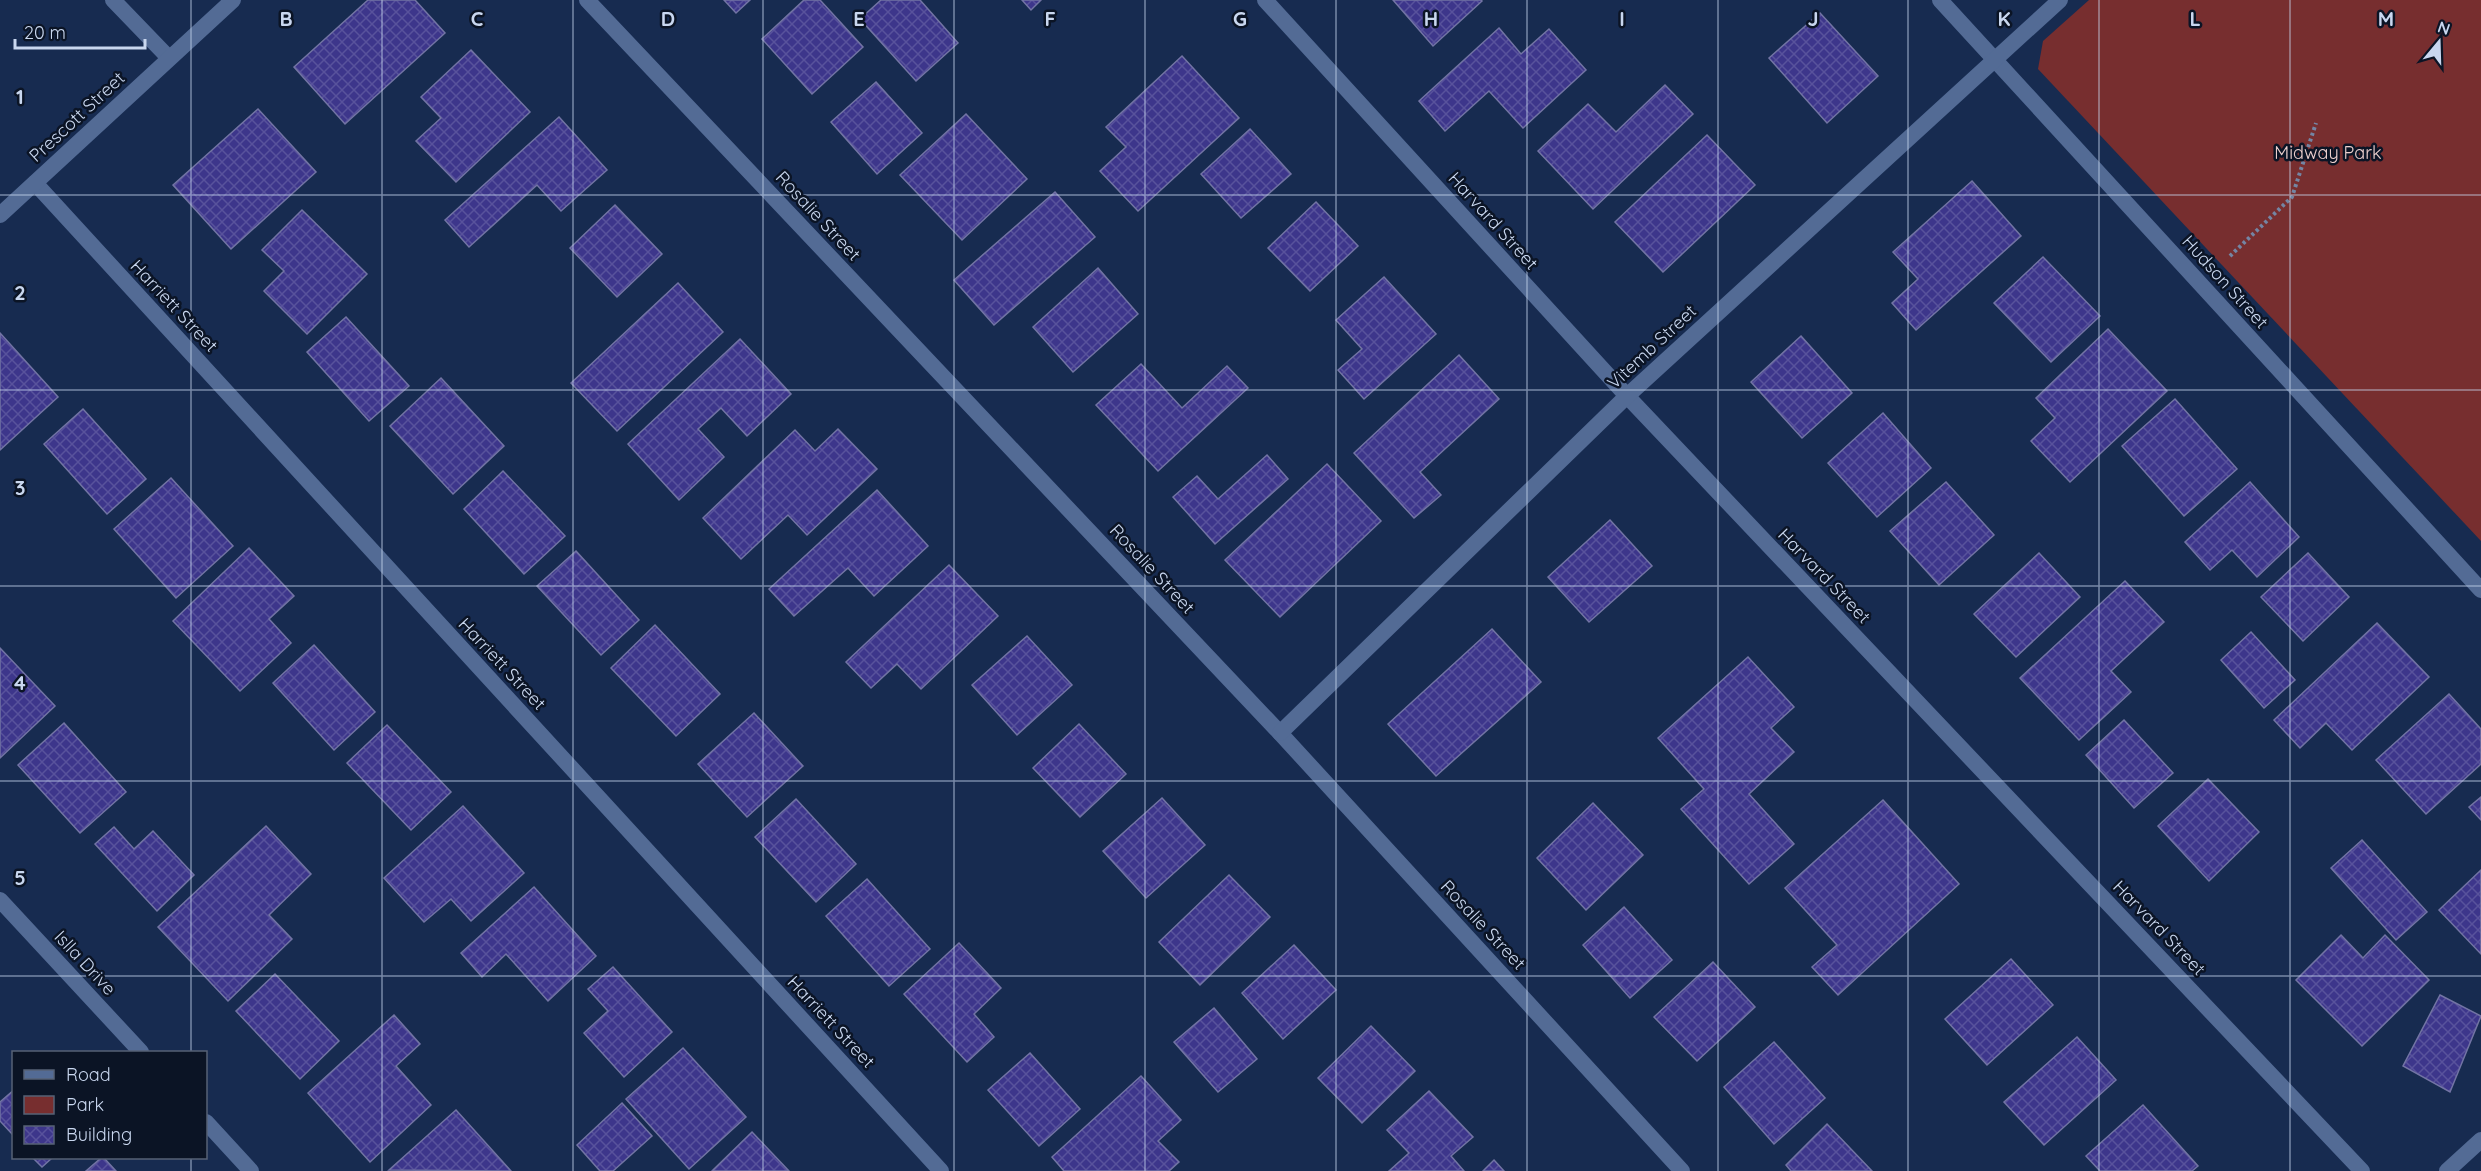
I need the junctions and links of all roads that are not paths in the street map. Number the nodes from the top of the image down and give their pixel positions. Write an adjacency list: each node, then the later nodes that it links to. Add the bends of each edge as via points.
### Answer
1 (113, 0): 7 (street)
2 (232, 0): 7 (street, Prescott Street)
3 (587, 0): 13 (street, Rosalie Street)
4 (1265, 0): 11 (street, Harvard Street)
5 (1940, 0): 8 (street, Hudson Street)
6 (2060, 0): 8 (street, Vitemb Street)
7 (170, 58): 9 (street, Prescott Street)
8 (1995, 59): 11 (street, Vitemb Street); 12 (street, Hudson Street)
9 (35, 183): 10 (street, Prescott Street); 19 (street, Harriett Street)
10 (0, 215)
11 (1627, 396): 13 (street, Vitemb Street); 21 (street, Harvard Street)
12 (2481, 590)
13 (1280, 733): 20 (street, Rosalie Street)
14 (0, 900): 15 (street, Islla Drive)
15 (139, 1051)
16 (207, 1123): 18 (street)
17 (2481, 1140): 22 (street)
18 (251, 1171)
19 (941, 1171)
20 (1682, 1171)
21 (2362, 1171)
22 (2447, 1171)

